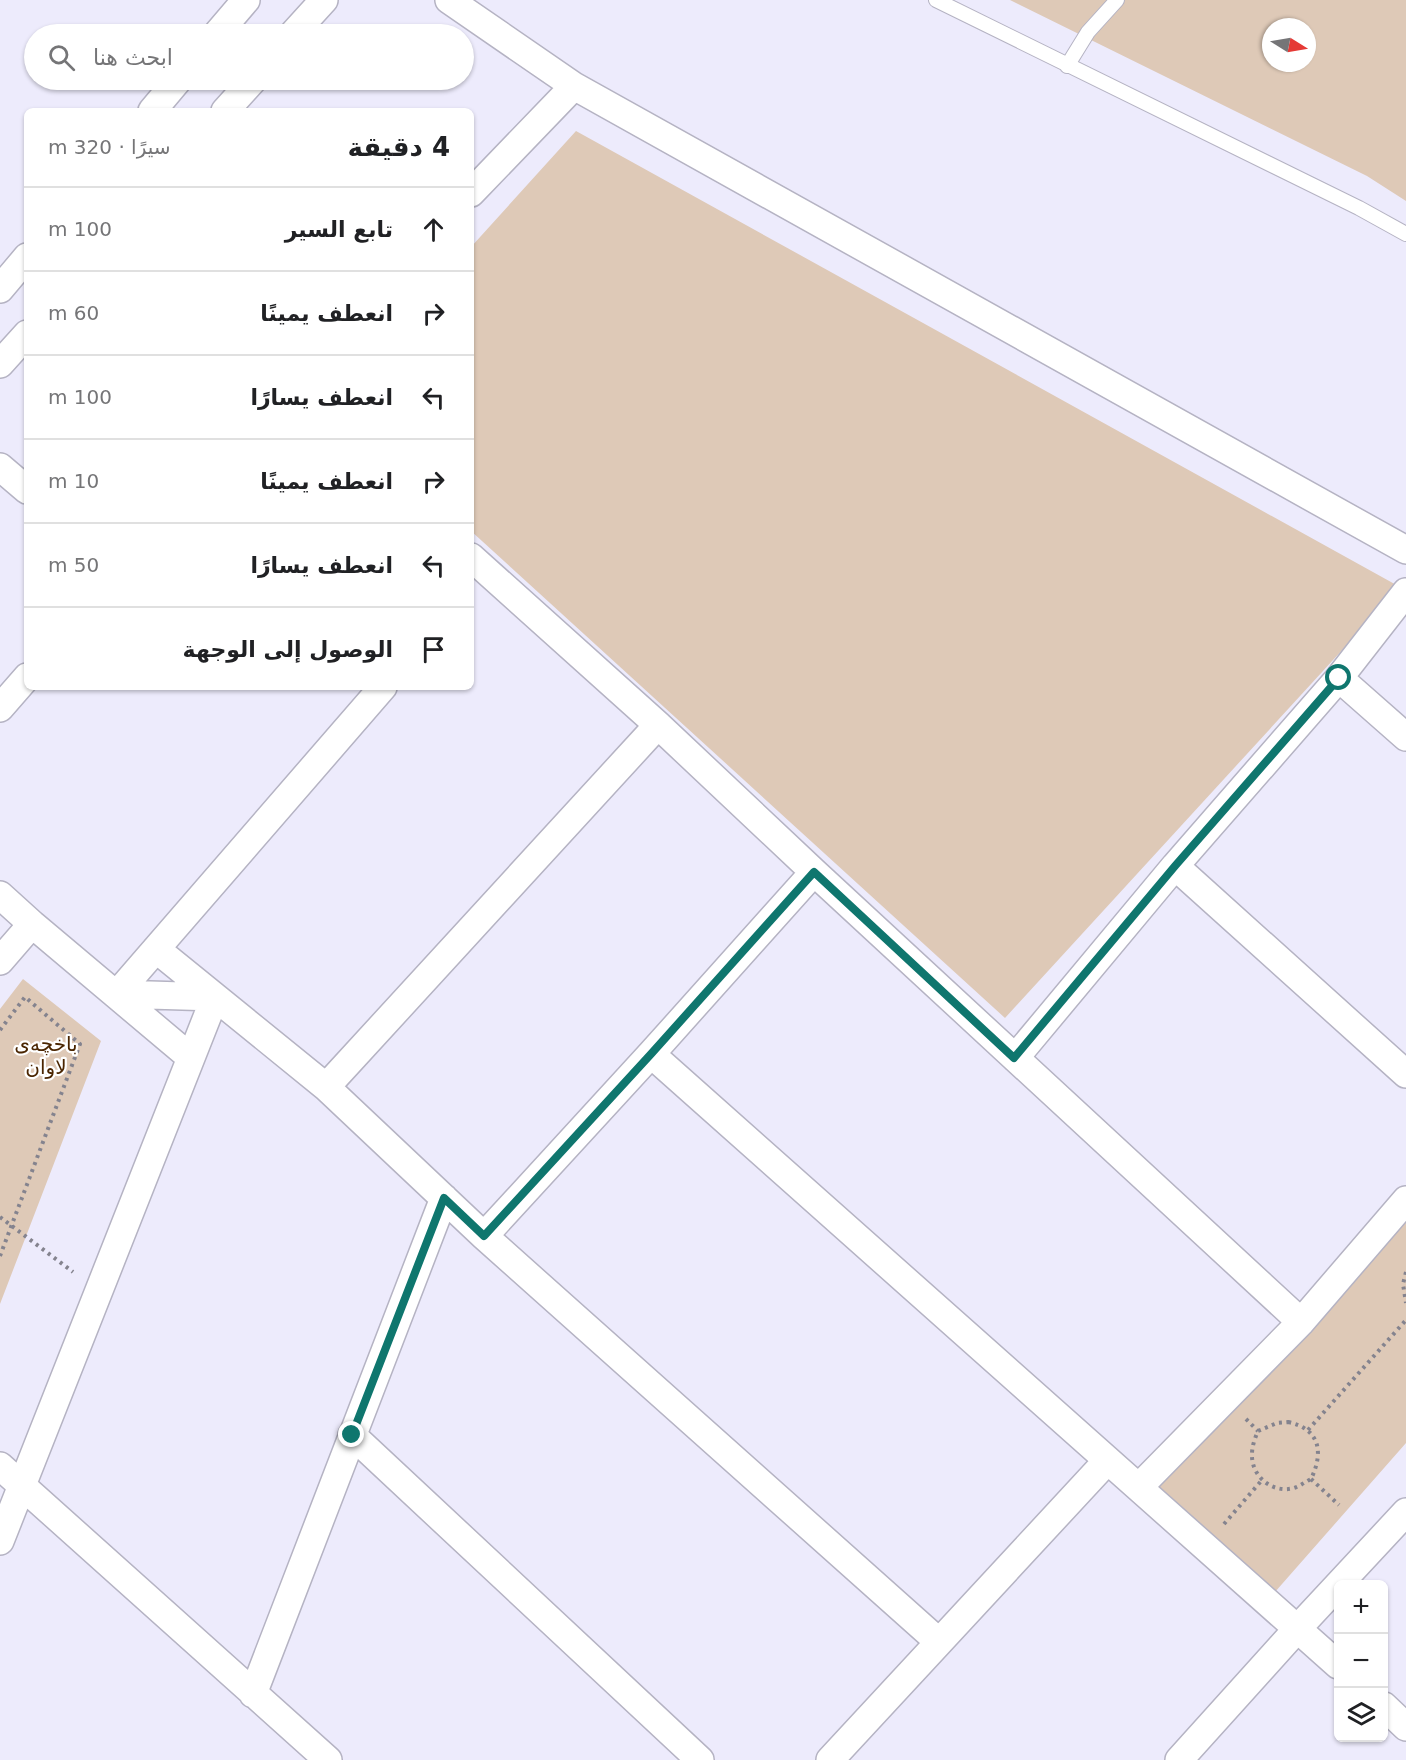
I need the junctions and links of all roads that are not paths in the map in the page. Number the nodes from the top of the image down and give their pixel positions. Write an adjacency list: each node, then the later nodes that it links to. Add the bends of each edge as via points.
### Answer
1 (246, 0): 6 (street)
2 (324, 0): 7 (street)
3 (449, 0): 9 (street)
4 (936, 0): 8 (lane)
5 (1117, 0): 8 (lane, via 1088,32)
6 (226, 24)
7 (302, 24)
8 (1067, 66): 15 (lane, via 1272,164)
9 (573, 86): 14 (street); 22 (street)
10 (170, 90): 12 (street)
11 (244, 90): 13 (street)
12 (155, 108)
13 (228, 108)
14 (474, 190)
15 (1406, 234)
16 (24, 261): 17 (street)
17 (0, 289)
18 (24, 337): 19 (street)
19 (0, 364)
20 (0, 467): 21 (street)
21 (24, 487)
22 (1406, 550)
23 (476, 571): 29 (street)
24 (1406, 591): 25 (street)
25 (1339, 678): 30 (street); 31 (street)
26 (24, 680): 28 (street)
27 (380, 690): 35 (street)
28 (0, 708)
29 (658, 725): 32 (street); 44 (street)
30 (1406, 737)
31 (1175, 866): 42 (street); 43 (street)
32 (814, 872): 40 (street); 42 (street)
33 (0, 895): 34 (street)
34 (32, 924): 36 (street); 37 (street)
35 (156, 949): 37 (street); 38 (street); 39 (street)
36 (0, 961)
37 (117, 994): 38 (street); 41 (street)
38 (171, 996): 39 (street); 41 (street)
39 (215, 997): 41 (street); 44 (street)
40 (651, 1054): 47 (street); 50 (street)
41 (190, 1057): 52 (street)
42 (1014, 1058): 48 (street)
43 (1406, 1074)
44 (326, 1087): 45 (street)
45 (444, 1198): 47 (street); 49 (street)
46 (1406, 1200): 48 (street)
47 (484, 1236): 57 (street)
48 (1301, 1322): 53 (street)
49 (352, 1435): 59 (street); 63 (street)
50 (1107, 1461): 53 (street); 57 (street)
51 (0, 1466): 52 (street)
52 (22, 1486): 55 (street); 59 (street)
53 (1139, 1487): 56 (street)
54 (1406, 1512): 56 (street)
55 (0, 1541)
56 (1298, 1628): 58 (street); 65 (street)
57 (939, 1642): 64 (street)
58 (1334, 1661)
59 (253, 1694): 62 (street)
60 (1388, 1711): 61 (street)
61 (1406, 1727)
62 (328, 1760)
63 (700, 1760)
64 (830, 1760)
65 (1179, 1760)

